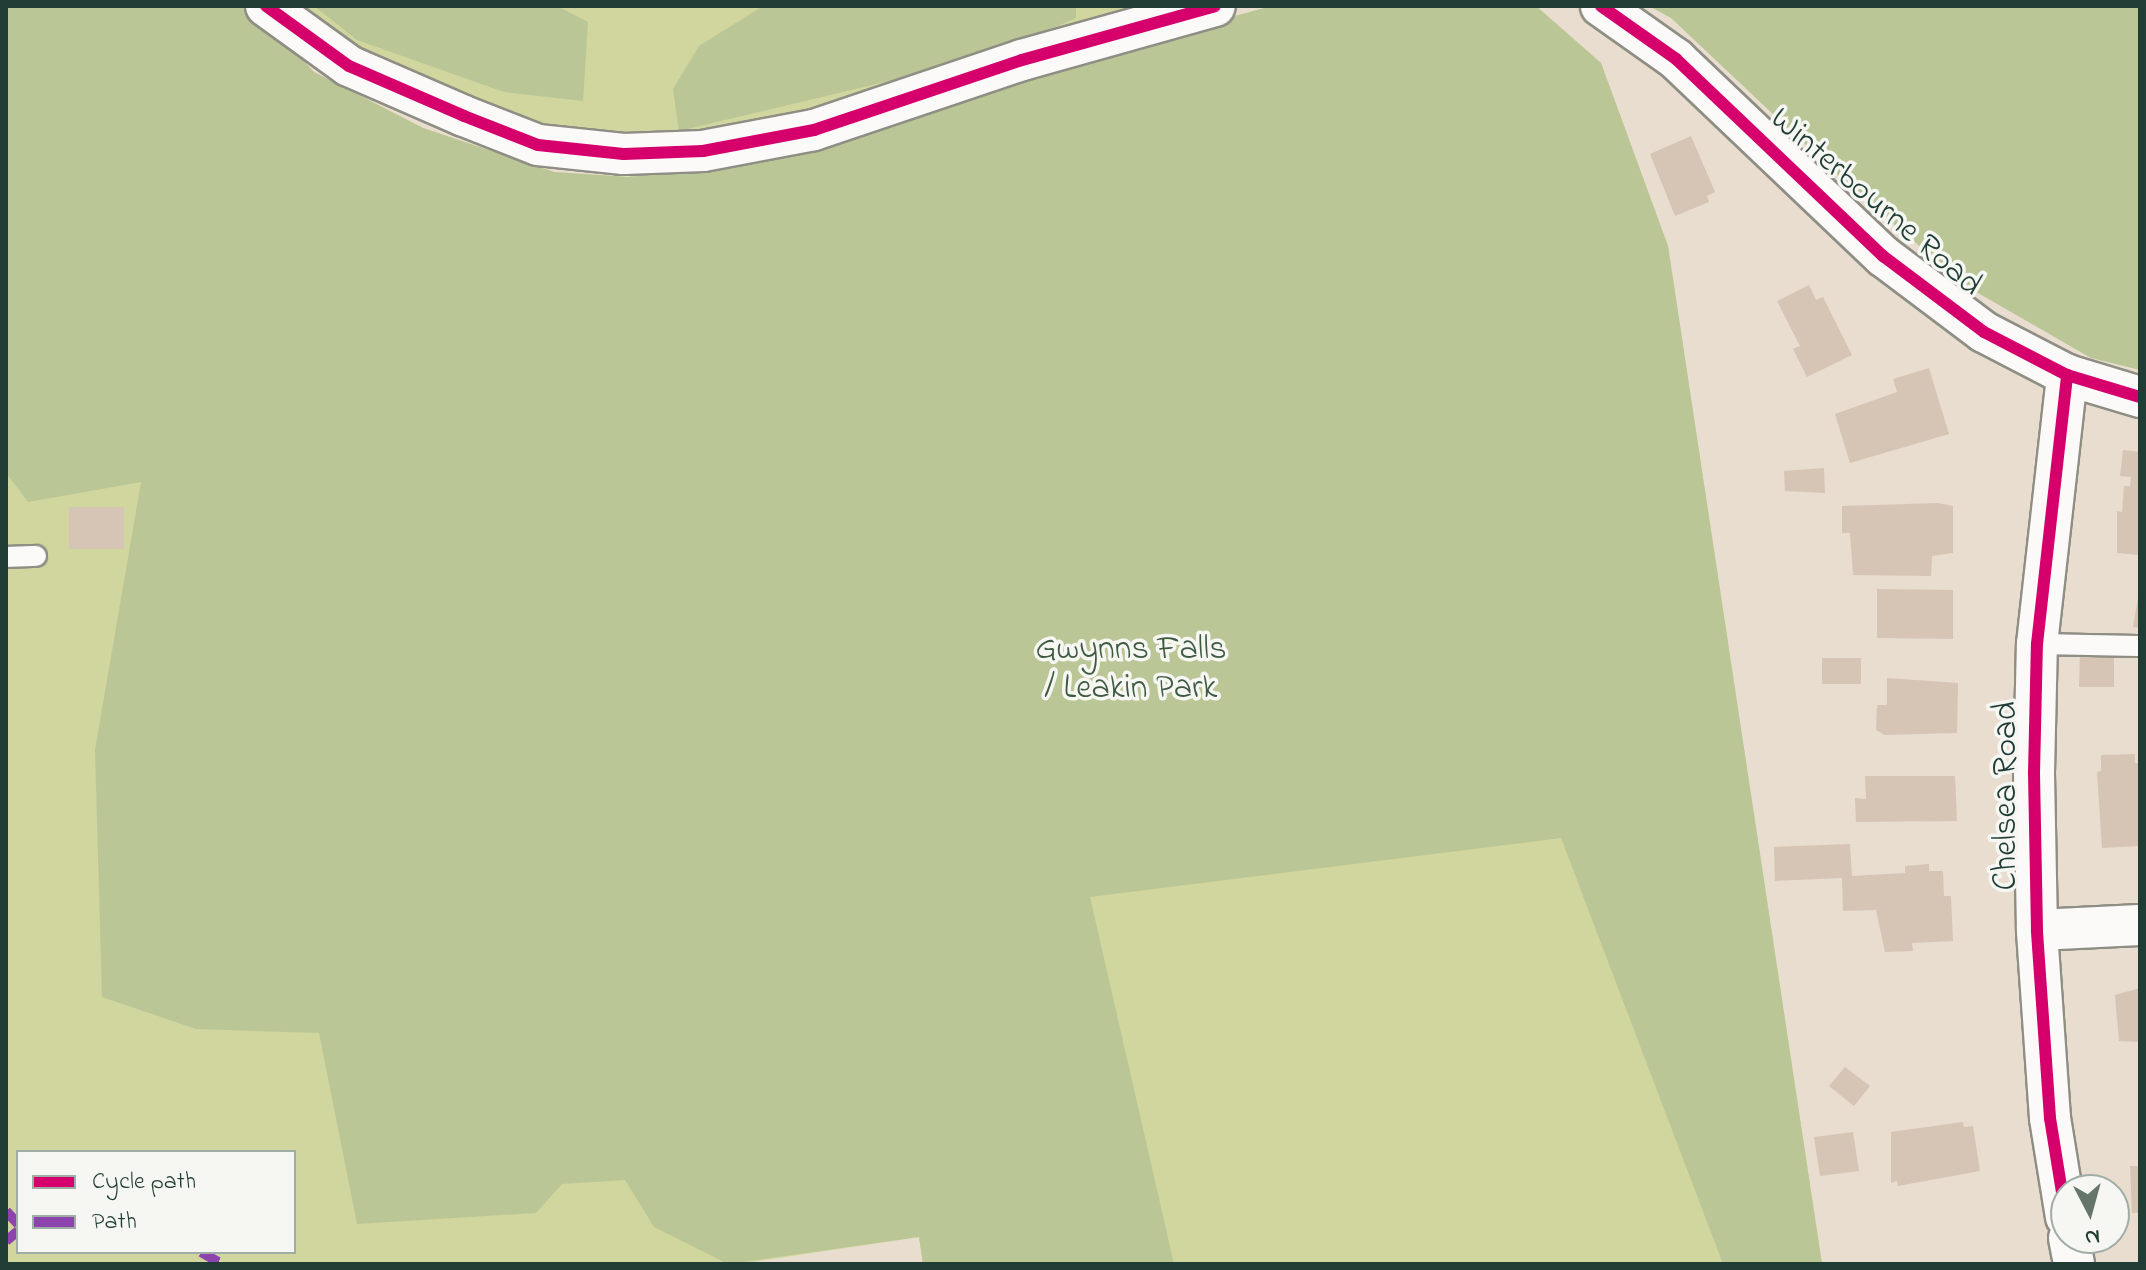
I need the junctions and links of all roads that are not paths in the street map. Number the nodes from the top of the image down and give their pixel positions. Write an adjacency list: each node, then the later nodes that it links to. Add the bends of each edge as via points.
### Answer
1 (266, 6): 2 (street, via 349,66 464,116 538,145 624,154 703,151 814,130 1022,60)
2 (1215, 6)
3 (1601, 6): 4 (street, Winterbourne Road, via 1676,59 1883,256 1984,332)
4 (2067, 375): 5 (street, Winterbourne Road); 8 (street, Chelsea Road)
5 (2140, 397)
6 (36, 556): 7 (lane)
7 (6, 557)
8 (2037, 644): 9 (lane); 11 (street, Chelsea Road)
9 (2140, 646)
10 (2140, 925): 11 (street)
11 (2037, 930): 12 (street, Chelsea Road)
12 (2059, 1174)

